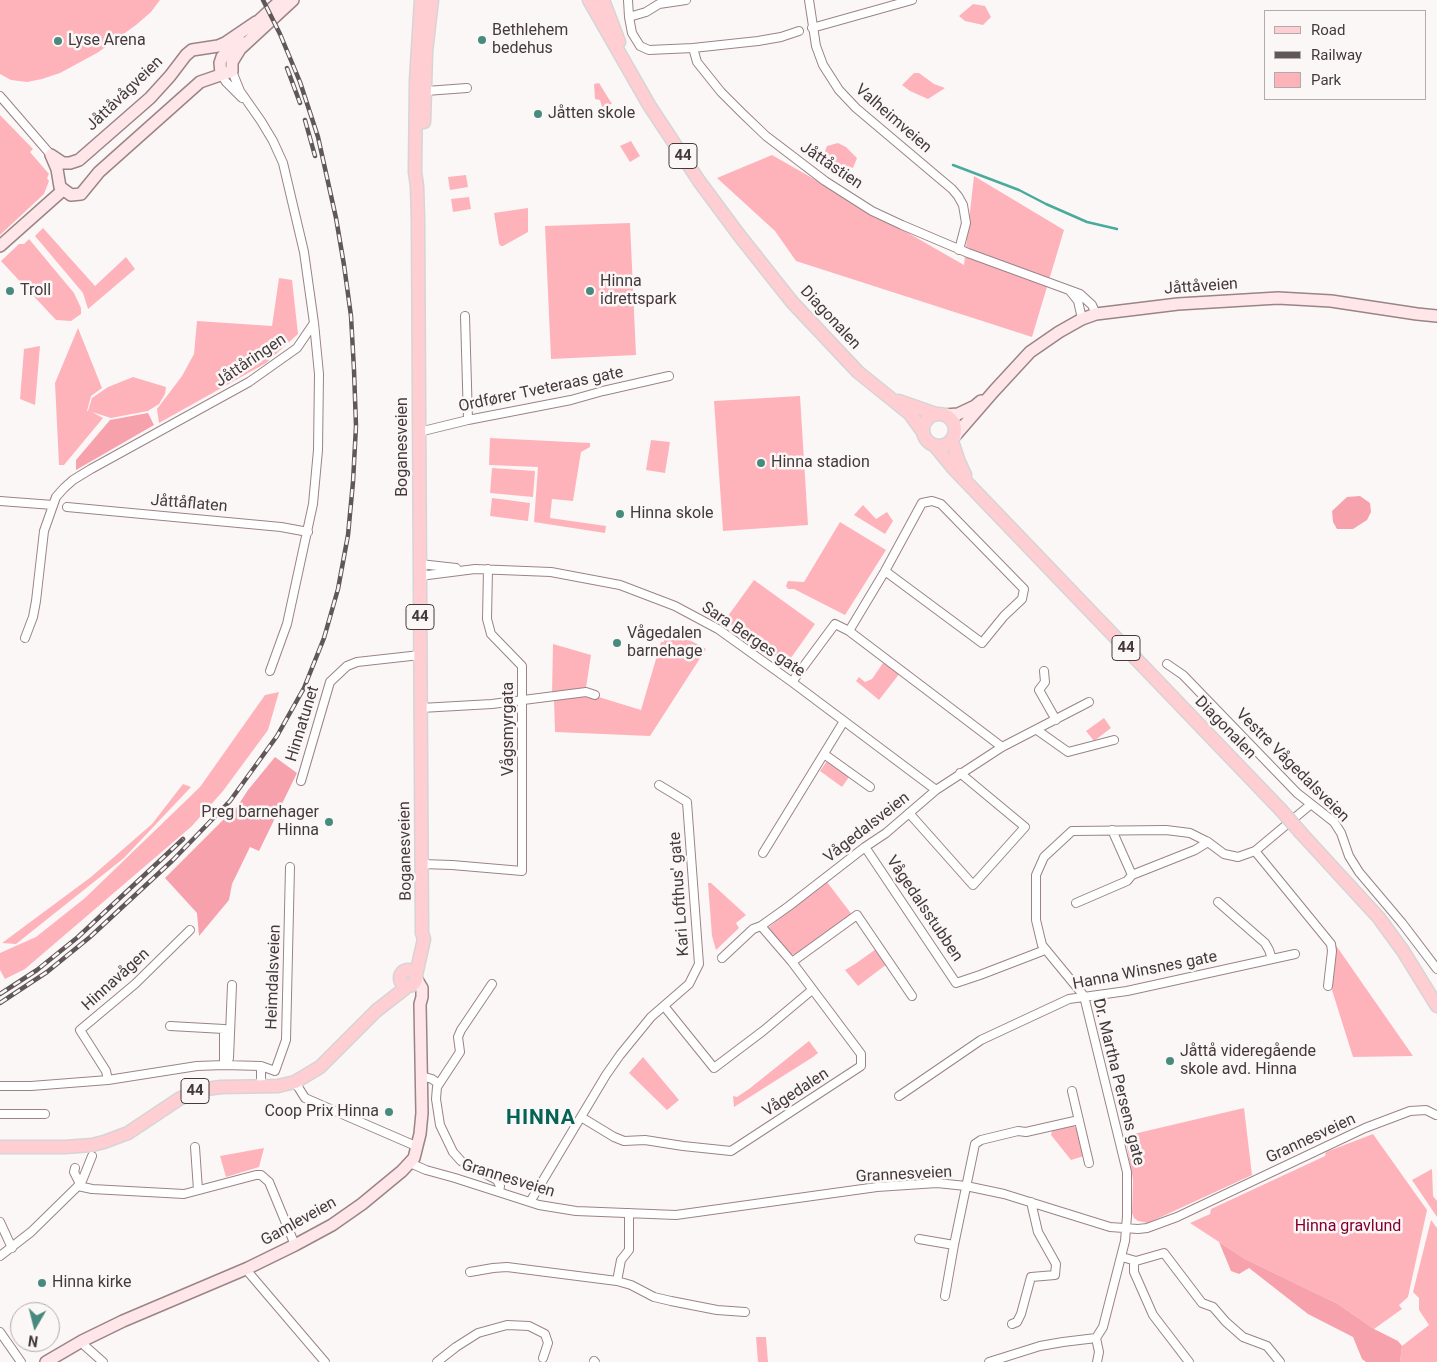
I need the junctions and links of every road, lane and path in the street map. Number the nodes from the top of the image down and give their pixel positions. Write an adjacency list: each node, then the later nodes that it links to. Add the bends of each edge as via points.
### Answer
1 (281, 0): 13 (street, Jåttåvågveien)
2 (293, 0): 17 (street, via 240,49)
3 (421, 0): 24 (main road, Boganesveien / 44, via 414,172)
4 (432, 0): 20 (main road, Boganesveien / 44, via 426,52)
5 (589, 0): 18 (main road, 44)
6 (603, 0): 18 (main road, 44)
7 (628, 0): 12 (street)
8 (686, 0): 11 (street)
9 (809, 0): 14 (street, Valheimveien)
10 (912, 0): 14 (street)
11 (659, 2): 12 (street, via 646,12)
12 (629, 17): 16 (street, via 632,33 644,49)
13 (256, 22): 17 (street, Jåttåvågveien, via 222,57 220,63); 23 (street, Jåttåvågveien, via 225,43 192,50 150,98 79,160 62,162)
14 (812, 28): 27 (street, Valheimveien, via 823,65 846,98 958,196 966,223)
15 (800, 31): 16 (street, via 758,41)
16 (693, 48): 27 (street, Jåttåstien, via 697,62 721,92 766,136 802,165 872,210)
17 (226, 72): 22 (street, via 234,78); 22 (street, via 232,90); 25 (street, via 200,82 99,172 81,194 71,195)
18 (632, 75): 36 (main road, Diagonalen / 44, via 670,138 739,235 792,302 858,372)
19 (467, 88): 20 (street)
20 (426, 90): 24 (main road, Boganesveien / 44, via 422,172)
21 (1, 99): 23 (street)
22 (249, 105): 33 (street, via 273,141 282,163 304,252)
23 (51, 154): 25 (street)
24 (418, 186): 39 (main road, Boganesveien / 44)
25 (63, 190): 26 (street)
26 (0, 246)
27 (959, 250): 28 (street, Jåttåstien)
28 (1070, 291): 29 (street, Jåttåstien, via 1086,297); 32 (street, via 1078,301)
29 (1096, 314): 31 (street, Jåttåveien, via 1178,304 1278,298 1331,301); 32 (street, Jåttåveien)
30 (465, 316): 38 (street)
31 (1437, 316)
32 (1082, 319): 35 (street, Jåttåveien, via 1030,352)
33 (314, 323): 45 (street, Jåttåringen, via 297,348 273,367 73,480 56,497); 47 (street, via 318,450)
34 (669, 376): 38 (street, Ordfører Tveteraas gate)
35 (994, 391): 37 (street, Jåttåveien, via 958,414); 41 (street, Jåttåveien)
36 (889, 397): 37 (main road, Diagonalen / 44); 40 (main road, Diagonalen / 44, via 910,414)
37 (941, 415): 40 (main road, via 932,416 925,422); 41 (main road, 44, via 955,425)
38 (468, 420): 39 (street, Ordfører Tveteraas gate)
39 (419, 432): 49 (main road, Boganesveien / 44)
40 (923, 432): 42 (main road, 44, via 927,441)
41 (953, 439): 42 (main road, via 945,446); 43 (main road, Diagonalen / 44, via 958,462)
42 (935, 446): 43 (main road, Diagonalen / 44)
43 (971, 486): 102 (main road, Diagonalen / 44, bridge, via 1281,810 1379,918)
44 (0, 501): 45 (street)
45 (53, 505): 53 (street, via 42,539 33,617)
46 (67, 507): 47 (street, Jåttåflaten)
47 (308, 532): 57 (street, via 287,624)
48 (488, 569): 50 (street, Sara Berges gate); 58 (street, Sara Berges gate, via 551,572 620,585 695,616); 60 (street, Vågsmyrgata, via 487,619 491,634 522,666)
49 (420, 570): 50 (street, Sara Berges gate); 50 (street, Sara Berges gate); 54 (main road, Boganesveien / 44)
50 (467, 570)
51 (885, 571): 51 (street, via 922,503 932,501 941,504 1024,589 1022,598 982,643); 52 (street)
52 (848, 631): 58 (street, via 835,624); 67 (street)
53 (25, 638)
54 (420, 655): 62 (main road, Boganesveien / 44); 70 (street, Hinnatunet, via 357,662 347,666 330,682)
55 (1167, 664): 74 (street, Vestre Vågedalsveien, via 1182,675)
56 (1044, 670): 63 (street, via 1045,682 1039,690)
57 (270, 671)
58 (792, 682): 64 (street, Sara Berges gate)
59 (595, 695): 60 (street, via 586,692)
60 (522, 699): 62 (street); 81 (street, Vågsmyrgata, via 522,871)
61 (1089, 702): 63 (street, Vågedalsveien)
62 (421, 708): 81 (main road, Boganesveien / 44)
63 (1056, 720): 65 (street, Vågedalsveien)
64 (844, 721): 68 (street); 73 (street, Sara Berges gate)
65 (1037, 730): 66 (street, via 1068,752); 67 (street, Vågedalsveien)
66 (1114, 740)
67 (1002, 746): 69 (street, Vågedalsveien)
68 (824, 754): 72 (street); 80 (street)
69 (960, 773): 73 (street, Vågedalsveien); 75 (street, via 1025,828 973,885)
70 (300, 782)
71 (659, 784): 101 (street, Kari Lofthus' gate, via 688,802 699,964 690,984)
72 (870, 787)
73 (936, 790): 75 (street, Vågedalsveien)
74 (1310, 805): 79 (street); 93 (street, Vestre Vågedalsveien, via 1334,822 1359,872)
75 (910, 813): 78 (street, Vågedalsveien)
76 (1112, 830): 77 (street, Dr. Martha Persens gate, via 1166,830 1190,833); 83 (street); 88 (street, Dr. Martha Persens gate, via 1072,831 1044,857 1036,876 1036,920)
77 (1208, 842): 79 (street, Dr. Martha Persens gate, via 1231,856); 83 (street)
78 (865, 847): 86 (street, Vågedalsveien); 88 (street, Vågedalsstubben, via 956,983)
79 (1255, 851): 97 (street, via 1331,944)
80 (764, 854)
81 (422, 864): 94 (main road, Boganesveien / 44, via 422,933)
82 (290, 867): 105 (street, Heimdalsveien, via 286,1040 275,1071)
83 (1132, 875): 85 (street, via 1126,881)
84 (1218, 902): 91 (street, via 1265,943)
85 (1076, 903)
86 (761, 926): 90 (street, Vågedalsveien, via 753,929); 92 (street, Vågedalen)
87 (190, 930): 107 (street, Hinnavågen, via 135,984 80,1030 106,1071)
88 (1045, 950): 100 (street, Dr. Martha Persens gate)
89 (1294, 954): 91 (street, Hanna Winsnes gate)
90 (722, 958)
91 (1272, 959): 100 (street, Hanna Winsnes gate, via 1127,991)
92 (792, 962): 98 (street, Vågedalen); 99 (street, via 857,915)
93 (1437, 970)
94 (409, 979): 106 (street, Gamleveien, via 420,1004); 108 (main road, 44, via 320,1067)
95 (492, 984): 109 (street, via 461,1030 458,1037 460,1052)
96 (232, 985): 104 (street)
97 (1328, 986)
98 (812, 990): 101 (street, via 714,1068); 117 (street, Vågedalen, via 861,1054 861,1066 734,1149 727,1152 645,1140 624,1141)
99 (912, 996)
100 (1084, 996): 113 (street, Hanna Winsnes gate, via 981,1040); 134 (street, Dr. Martha Persens gate, via 1126,1172)
101 (664, 1006): 117 (street, Kari Lofthus' gate, via 620,1055)
102 (1437, 1006)
103 (170, 1026): 104 (street, via 224,1029)
104 (226, 1065): 105 (street); 107 (street, via 197,1066)
105 (261, 1066): 111 (street)
106 (421, 1076): 109 (street); 119 (street, Gamleveien, via 422,1113)
107 (108, 1080): 110 (street)
108 (295, 1082): 111 (main road, 44); 119 (street, via 305,1098)
109 (439, 1084): 129 (street, via 436,1098 438,1118 453,1152 461,1161 497,1180)
110 (0, 1086)
111 (261, 1086): 120 (main road, 44, via 198,1090 128,1133 98,1144)
112 (1072, 1091): 118 (street)
113 (899, 1096)
114 (0, 1114): 115 (street)
115 (45, 1114)
116 (1436, 1115): 134 (street, Grannesveien, via 1426,1110 1410,1110 1177,1217 1147,1228)
117 (581, 1117): 130 (street, Kari Lofthus' gate)
118 (1079, 1120): 124 (street); 127 (street, via 1018,1131 974,1144)
119 (418, 1146): 123 (street, Gamleveien)
120 (0, 1147)
121 (195, 1147): 128 (street)
122 (92, 1156): 126 (street)
123 (410, 1163): 129 (street, Grannesveien); 136 (street, Gamleveien, via 362,1204)
124 (1089, 1163)
125 (75, 1168): 126 (street)
126 (79, 1185): 128 (street, via 92,1189 162,1194); 138 (street)
127 (966, 1186): 131 (street, Grannesveien); 132 (street, Grannesveien, via 877,1187 676,1215); 137 (street)
128 (198, 1190): 136 (street, via 262,1174 269,1182)
129 (499, 1192): 130 (street, Grannesveien)
130 (530, 1202): 132 (street, Grannesveien, via 570,1210)
131 (1031, 1202): 134 (street, Grannesveien, via 1101,1225); 147 (street, via 1038,1232 1056,1264 1055,1275 1031,1277 1021,1314)
132 (629, 1213): 144 (street, via 629,1250 621,1260)
133 (0, 1222): 138 (street)
134 (1126, 1229): 140 (street, Dr. Martha Persens gate)
135 (919, 1239): 137 (street)
136 (295, 1245): 142 (street, Gamleveien)
137 (954, 1245): 145 (street)
138 (12, 1248): 139 (street)
139 (0, 1256)
140 (1122, 1257): 141 (street); 149 (street, Dr. Martha Persens gate, via 1103,1327)
141 (1134, 1261): 159 (street, via 1134,1272 1153,1315); 160 (street, via 1164,1253 1202,1303 1213,1307 1243,1337 1267,1346)
142 (248, 1268): 150 (street, Gamleveien); 152 (street)
143 (470, 1272): 144 (street, via 507,1267)
144 (617, 1281): 146 (street, via 660,1298)
145 (945, 1296)
146 (744, 1312)
147 (1012, 1324)
148 (0, 1332): 153 (street)
149 (1096, 1338): 157 (street, via 1040,1346); 158 (street)
150 (82, 1341): 154 (street, Gamleveien); 155 (street)
151 (543, 1358): 156 (street, via 548,1343 545,1334 529,1326 507,1325 478,1333)
152 (321, 1360)
153 (21, 1362)
154 (46, 1362)
155 (103, 1362)
156 (437, 1362)
157 (989, 1362)
158 (1097, 1362)
159 (1189, 1362)
160 (1280, 1362)

